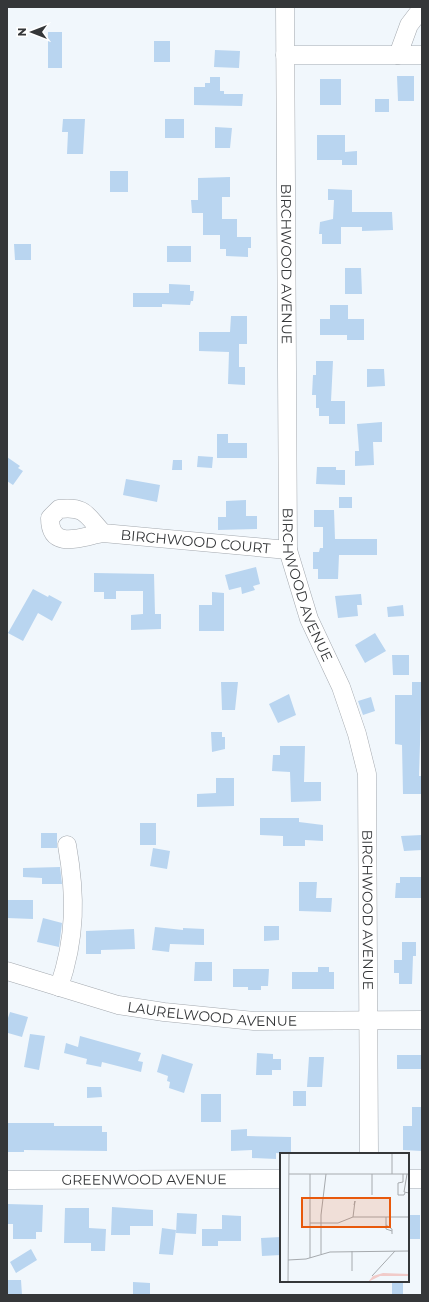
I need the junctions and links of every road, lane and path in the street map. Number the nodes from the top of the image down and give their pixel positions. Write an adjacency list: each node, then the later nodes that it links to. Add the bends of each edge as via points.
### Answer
1 (284, 7): 3 (street, BIRCHWOOD AVENUE)
2 (422, 8): 4 (street, via 405,32)
3 (285, 55): 4 (street); 7 (street, BIRCHWOOD AVENUE)
4 (398, 55): 5 (street)
5 (422, 55)
6 (103, 533): 7 (street, BIRCHWOOD COURT)
7 (288, 550): 11 (street, BIRCHWOOD AVENUE, via 309,619 346,700 367,774)
8 (67, 845): 10 (street, via 72,871 73,927 67,964)
9 (7, 971): 10 (street, LAURELWOOD AVENUE)
10 (59, 987): 11 (street, LAURELWOOD AVENUE, via 118,1005 164,1012 254,1021)
11 (368, 1020): 12 (street, LAURELWOOD AVENUE); 13 (street, BIRCHWOOD AVENUE)
12 (422, 1020)
13 (369, 1153)
14 (280, 1179): 17 (street, GREENWOOD AVENUE)
15 (409, 1179): 16 (street)
16 (422, 1179)
17 (7, 1180)

